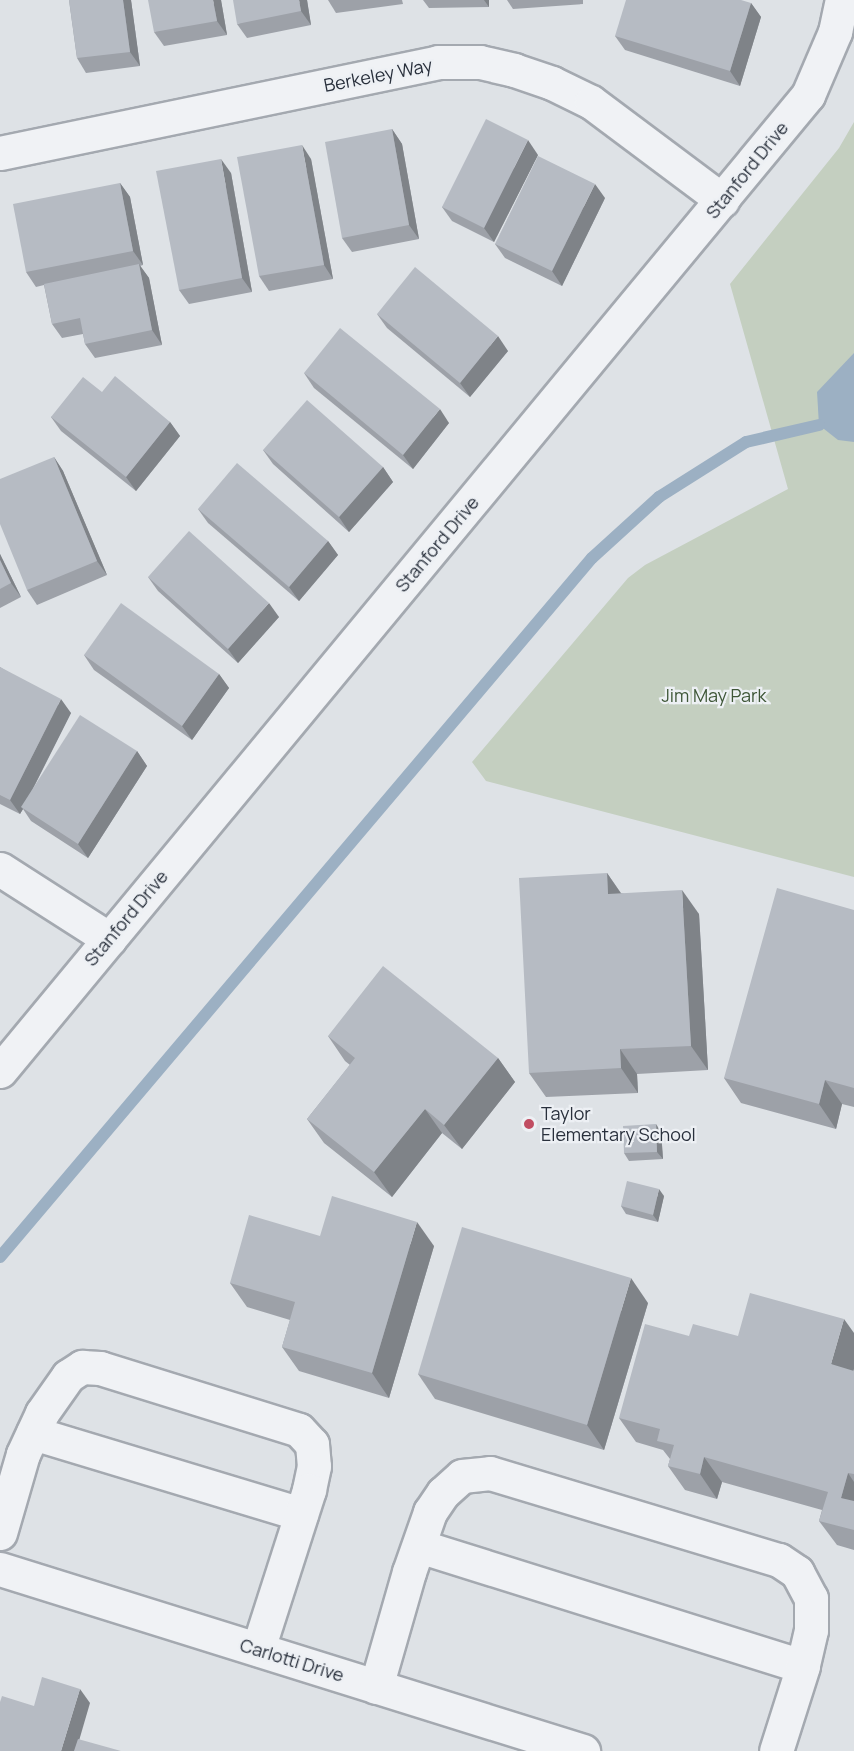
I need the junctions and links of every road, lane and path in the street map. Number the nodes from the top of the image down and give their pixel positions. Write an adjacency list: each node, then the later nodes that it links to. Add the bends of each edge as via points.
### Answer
1 (842, 0): 3 (street, Stanford Drive, via 835,32 808,95)
2 (0, 153): 3 (street, Berkeley Way, via 438,62 480,63 552,83 591,102)
3 (723, 201): 5 (street, Stanford Drive)
4 (0, 869): 5 (street)
5 (109, 939): 6 (street, Stanford Drive)
6 (0, 1071)
7 (33, 1433): 8 (street); 8 (street, via 55,1391 68,1376 82,1367 100,1368 299,1430 312,1444 314,1466); 9 (street)
8 (301, 1514): 12 (street)
9 (0, 1533)
10 (419, 1546): 13 (street); 13 (street, via 430,1512 443,1493 462,1476 490,1473 779,1560 797,1572 811,1598 811,1630); 14 (street)
11 (0, 1569): 12 (street, Carlotti Drive)
12 (258, 1650): 14 (street, Carlotti Drive)
13 (803, 1666): 16 (street)
14 (376, 1687): 15 (street, Carlotti Drive)
15 (583, 1751)
16 (776, 1751)

